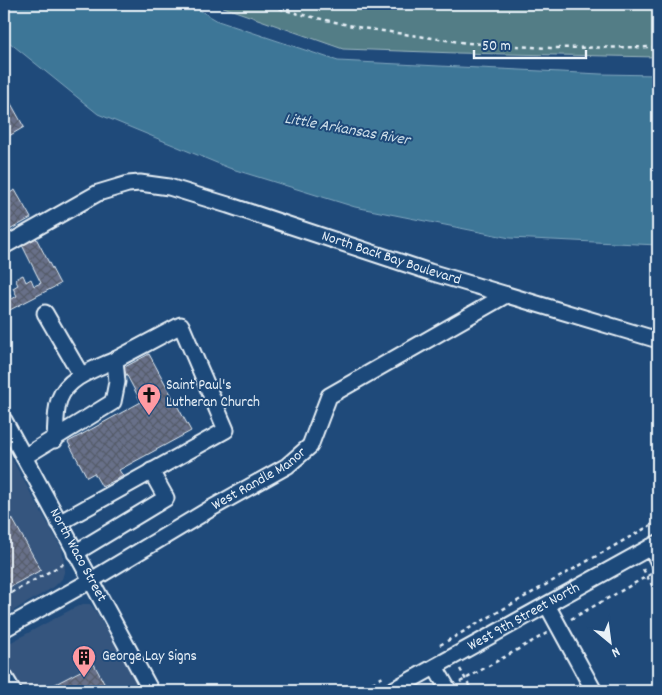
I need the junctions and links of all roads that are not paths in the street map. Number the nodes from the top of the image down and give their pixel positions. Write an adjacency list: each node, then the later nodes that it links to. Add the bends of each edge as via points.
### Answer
1 (4, 246): 2 (street, North Back Bay Boulevard, via 98,193 123,185 152,185 195,195)
2 (506, 295): 4 (street, North Back Bay Boulevard); 15 (street, West Randle Manor, via 329,396 310,446 287,466)
3 (45, 313): 6 (street)
4 (658, 340)
5 (115, 360): 6 (street); 8 (street, via 118,382 113,402); 10 (street, via 181,325 226,430)
6 (81, 376): 8 (street, via 67,386 59,400)
7 (4, 420): 9 (street, North Waco Street)
8 (55, 440): 9 (street)
9 (24, 457): 11 (street, North Waco Street)
10 (151, 472): 11 (street); 13 (street, via 166,498)
11 (59, 523): 13 (street, North Waco Street)
12 (654, 545): 14 (street); 16 (street, West 9th Street North)
13 (71, 558): 15 (street, North Waco Street)
14 (658, 561)
15 (90, 581): 17 (street); 21 (street, North Waco Street)
16 (547, 605): 18 (street, West 9th Street North); 24 (street)
17 (4, 629)
18 (435, 667): 22 (street, West 9th Street North); 23 (street)
19 (4, 676): 20 (street)
20 (13, 691)
21 (151, 691)
22 (391, 691)
23 (449, 691)
24 (594, 691)

